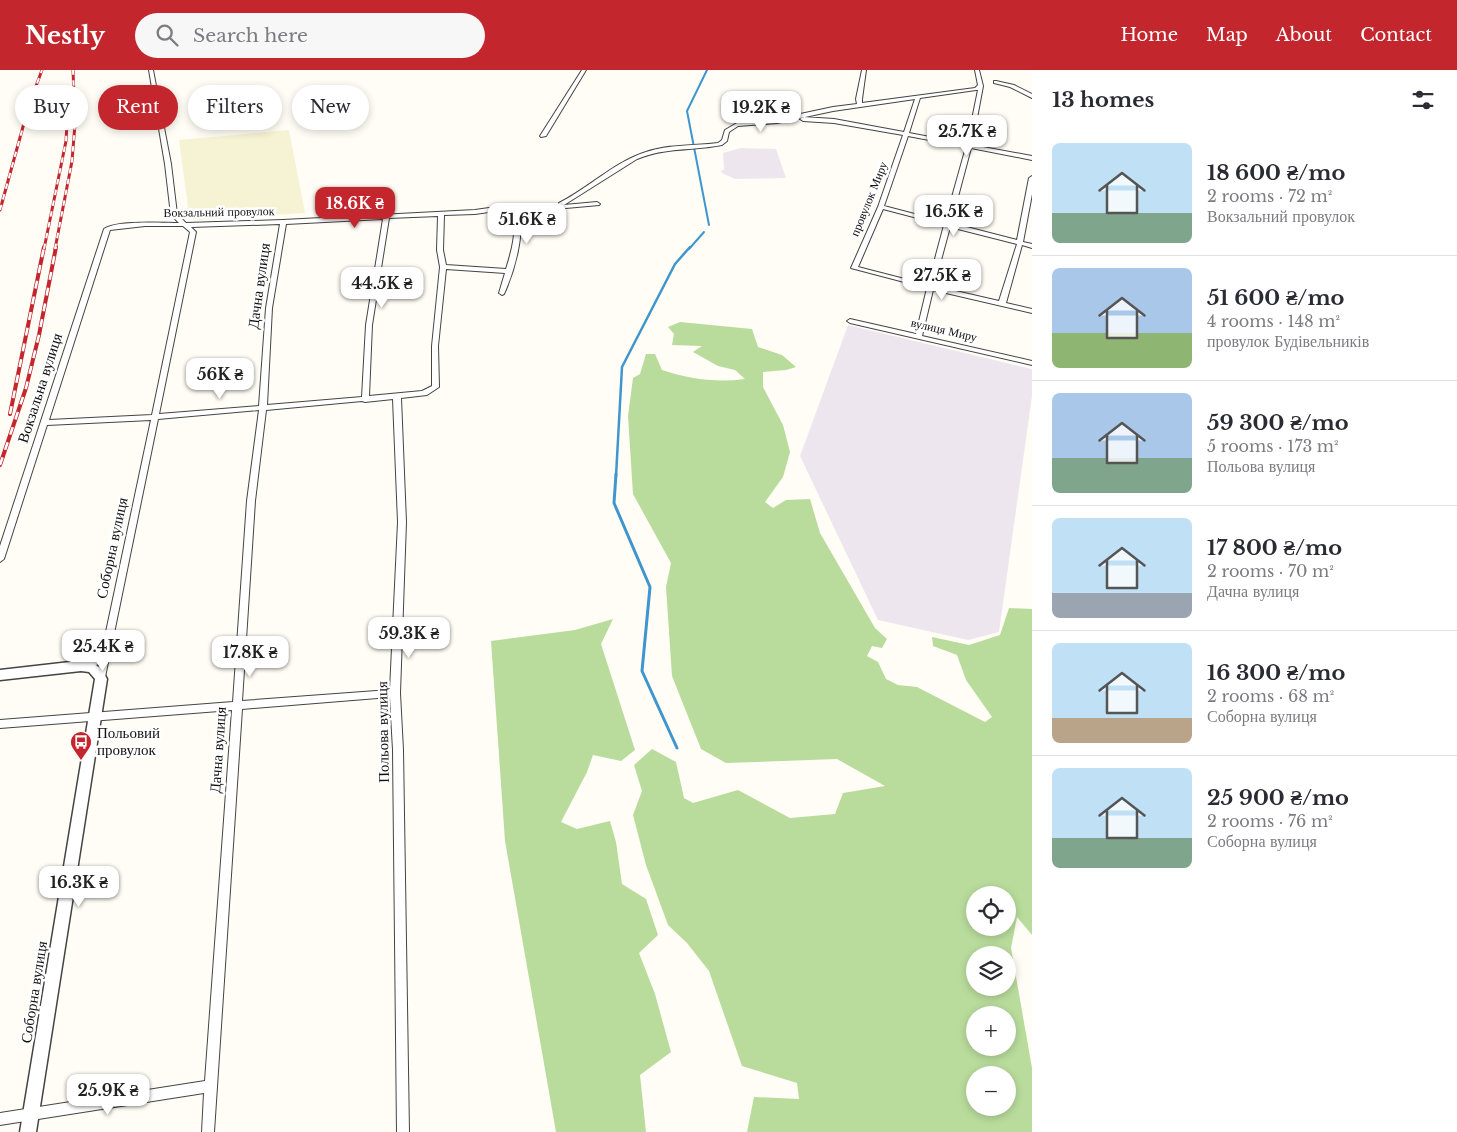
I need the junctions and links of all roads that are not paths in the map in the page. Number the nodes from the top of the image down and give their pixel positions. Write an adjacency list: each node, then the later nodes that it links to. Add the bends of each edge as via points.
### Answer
1 (151, 70): 23 (street, Соборна вулиця, via 174,215)
2 (584, 70): 12 (street)
3 (864, 70): 9 (street)
4 (977, 70): 6 (street)
5 (996, 82): 7 (street)
6 (981, 86): 8 (street); 13 (street)
7 (1032, 96)
8 (918, 98): 9 (street); 11 (street, провулок Миру)
9 (860, 106): 10 (street)
10 (793, 118): 11 (street, via 834,121); 19 (street, via 731,127 720,144 671,147 647,153 613,169)
11 (905, 135): 13 (street); 17 (street, провулок Миру)
12 (543, 136)
13 (969, 147): 14 (street); 24 (street)
14 (1032, 158)
15 (1032, 178): 26 (street)
16 (597, 204): 19 (street, Вокзальний провулок)
17 (881, 206): 24 (street); 30 (street, провулок Миру, via 854,266 856,270)
18 (510, 207): 19 (street, Вокзальний провулок); 20 (street, Вокзальний провулок); 29 (street, via 518,216 517,244)
19 (555, 207)
20 (441, 214): 21 (street, Вокзальний провулок); 28 (street)
21 (386, 217): 22 (street, Вокзальний провулок); 38 (street, via 369,325)
22 (283, 222): 23 (street, Вокзальний провулок); 39 (street, Дачна вулиця, via 269,308)
23 (185, 224): 25 (street, Вокзальний провулок); 40 (street, Соборна вулиця, via 193,232)
24 (949, 224): 26 (street); 30 (street)
25 (111, 227): 41 (street, Вокзальна вулиця, via 104,233)
26 (1020, 243): 27 (street); 32 (street)
27 (1032, 246)
28 (443, 267): 29 (street); 37 (street, via 435,346 436,387 424,393)
29 (509, 271): 31 (street)
30 (929, 287): 32 (street); 35 (street)
31 (502, 293)
32 (1002, 304): 33 (street)
33 (1032, 311)
34 (850, 321): 35 (street, вулиця Миру)
35 (919, 336): 36 (street, вулиця Миру)
36 (1032, 363)
37 (397, 396): 38 (street); 47 (street, Польова вулиця, via 402,522)
38 (365, 400): 39 (street)
39 (263, 407): 40 (street); 48 (street, Дачна вулиця, via 251,501)
40 (155, 417): 41 (street); 43 (street, Соборна вулиця)
41 (44, 422): 42 (street, Вокзальна вулиця)
42 (0, 559)
43 (107, 650): 44 (street, via 100,659); 46 (street, Соборна вулиця)
44 (81, 666): 45 (street); 46 (street, via 97,670)
45 (0, 675)
46 (101, 679): 49 (street, Соборна вулиця)
47 (395, 693): 48 (street); 56 (street, Польова вулиця)
48 (236, 705): 49 (street); 51 (street, Дачна вулиця)
49 (95, 716): 50 (street); 52 (street, Соборна вулиця)
50 (0, 724)
51 (211, 1086): 52 (street); 55 (street, Дачна вулиця)
52 (31, 1114): 53 (street); 54 (street, Соборна вулиця)
53 (0, 1118)
54 (28, 1132)
55 (208, 1132)
56 (403, 1132)

